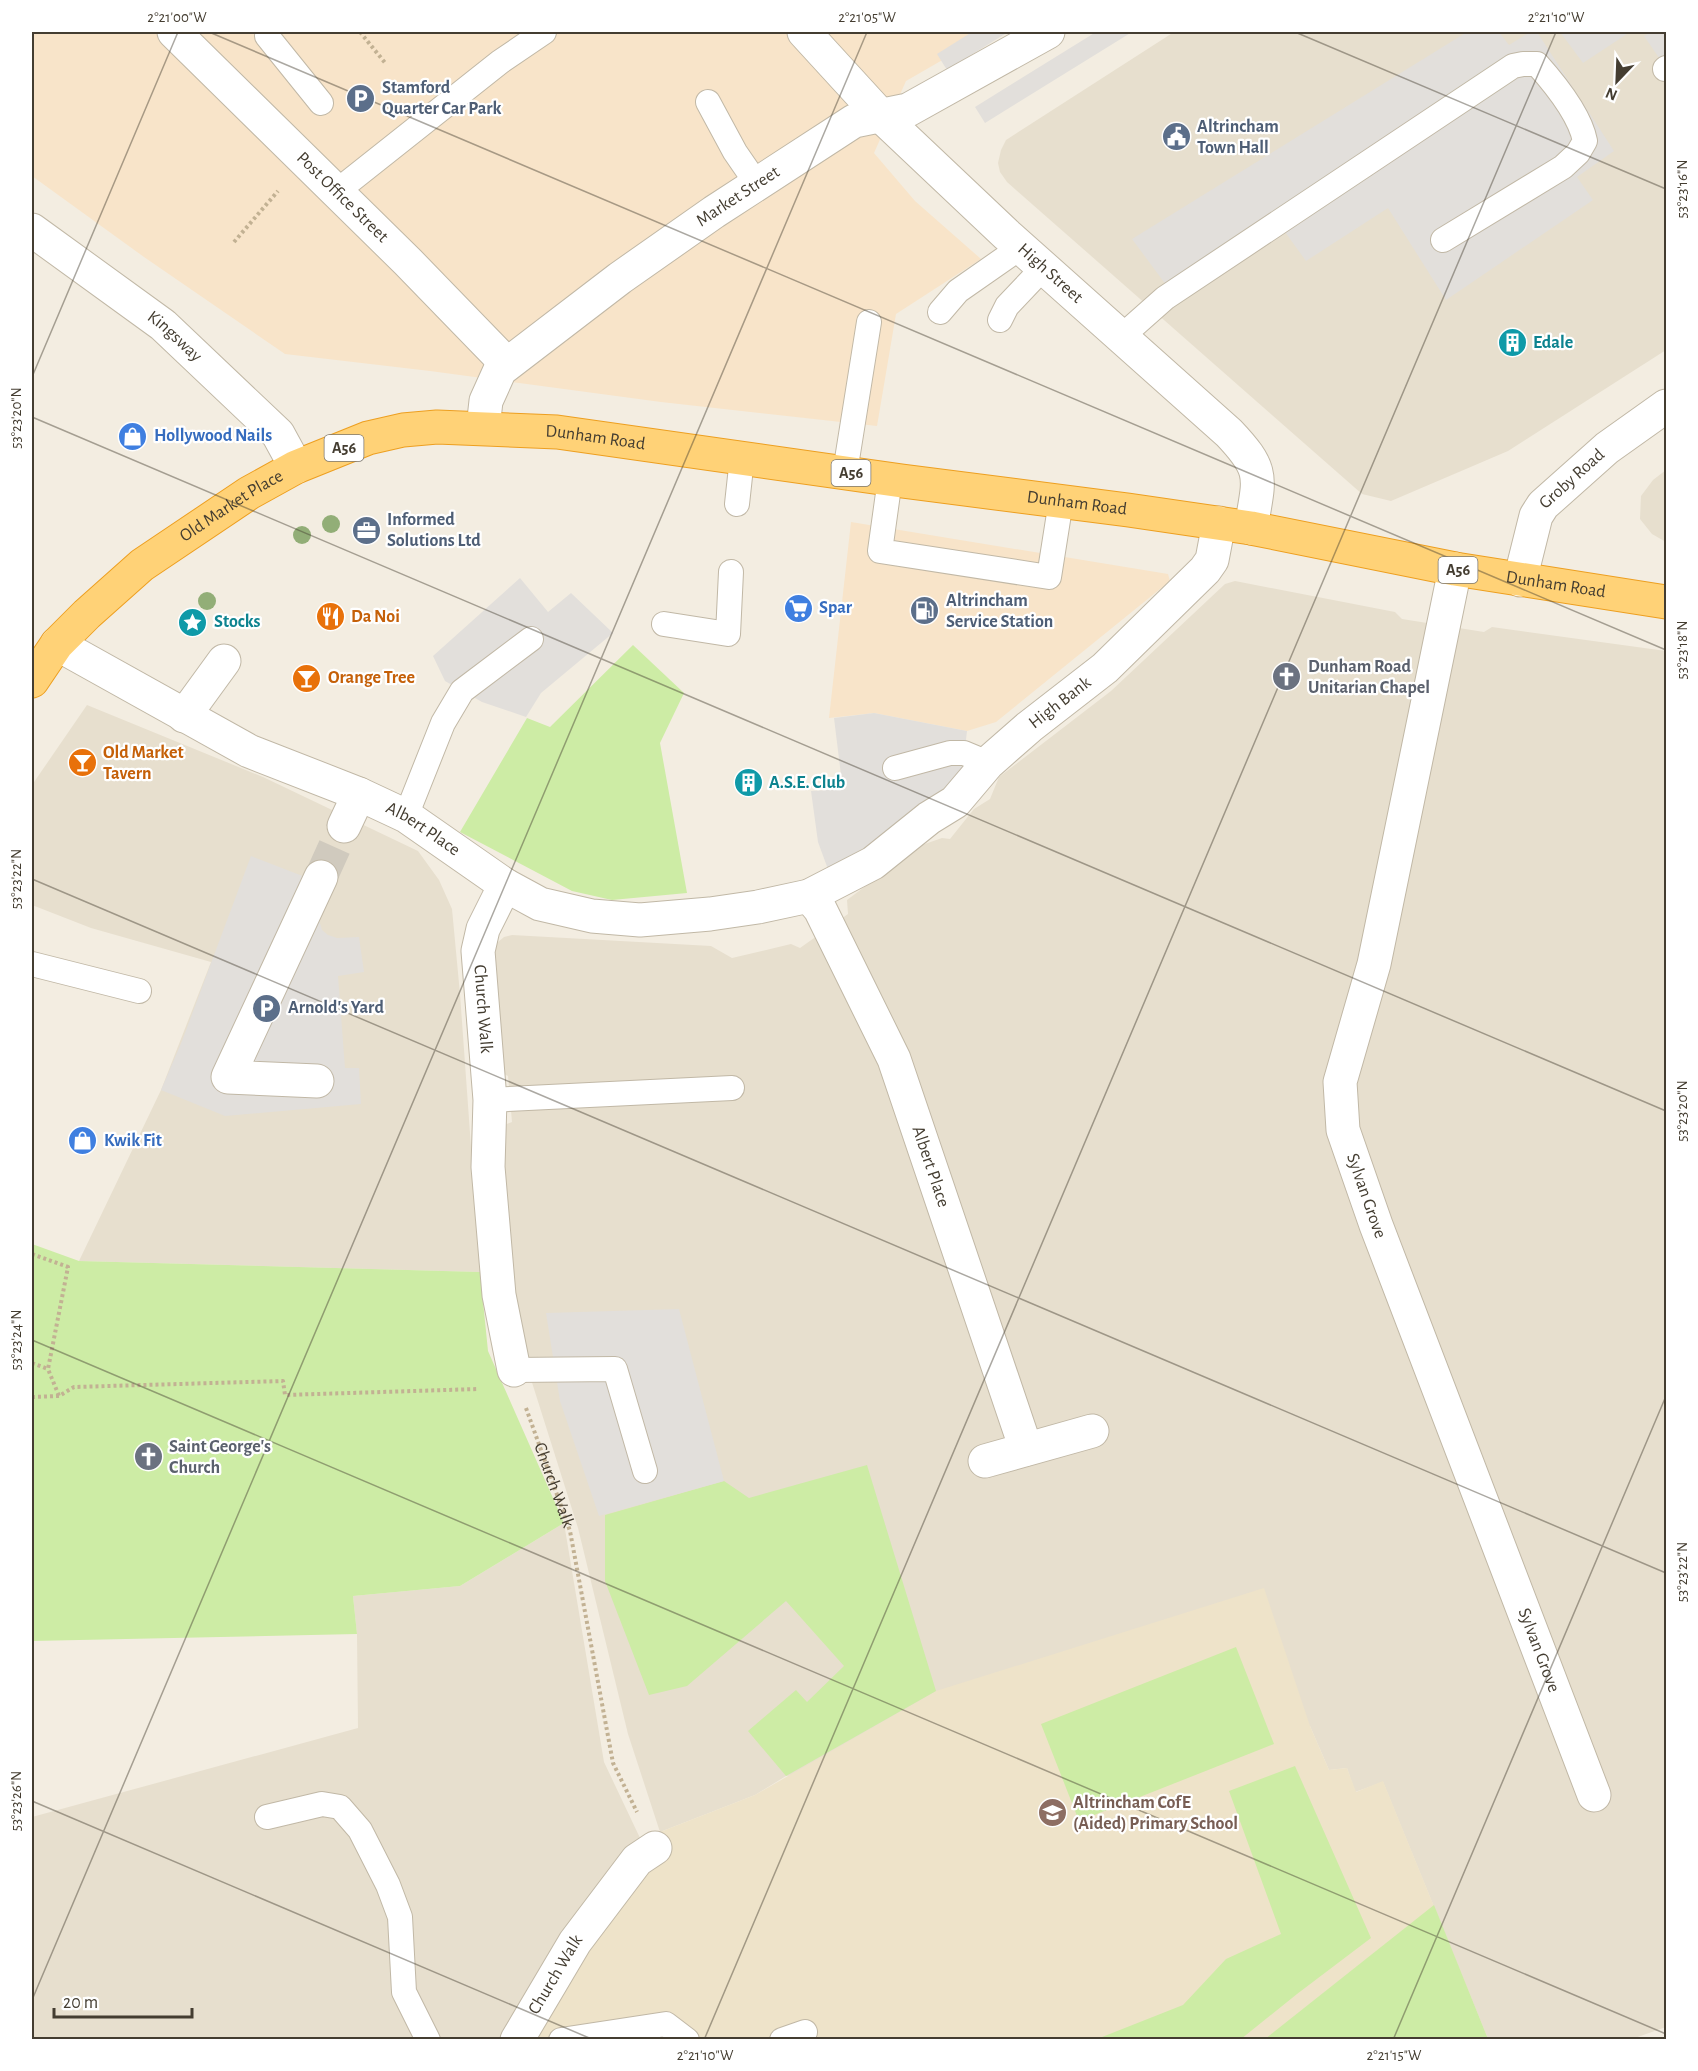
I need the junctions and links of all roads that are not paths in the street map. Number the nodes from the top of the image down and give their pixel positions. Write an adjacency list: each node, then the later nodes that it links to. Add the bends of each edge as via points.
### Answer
1 (174, 32): 10 (street, Post Office Street)
2 (544, 32): 10 (lane, via 500,62)
3 (804, 32): 8 (street, High Street)
4 (1048, 32): 8 (street, Market Street, via 908,110)
5 (267, 36): 7 (lane)
6 (708, 102): 9 (lane)
7 (321, 103)
8 (880, 115): 9 (street, Market Street, via 854,121); 13 (street, High Street)
9 (757, 184): 18 (street, Market Street, via 620,278)
10 (336, 192): 18 (street, Post Office Street)
11 (32, 230): 22 (street, Kingsway, via 163,325 278,434)
12 (1443, 240): 17 (lane, via 1563,167 1585,141 1552,80 1537,64 1514,66 1165,298)
13 (1032, 258): 14 (lane, via 958,291); 15 (lane); 17 (street, High Street)
14 (940, 312)
15 (1000, 321)
16 (869, 322): 23 (lane)
17 (1121, 337): 28 (street, High Street, via 1246,451 1255,465 1258,483)
18 (507, 363): 20 (street, Market Street, via 486,401)
19 (1666, 406): 31 (street, Groby Road, via 1607,448 1543,505 1536,516)
20 (483, 428): 21 (highway, Dunham Road / A56, via 557,432); 22 (highway, Old Market Place / A56, via 403,430 368,438)
21 (742, 458): 23 (highway, Dunham Road / A56); 26 (lane)
22 (296, 467): 35 (highway, Old Market Place / A56, via 249,493 142,565)
23 (845, 472): 24 (highway, Dunham Road / A56)
24 (890, 479): 25 (highway, Dunham Road / A56); 25 (lane, via 880,551 1048,577)
25 (1061, 501): 27 (highway, Dunham Road / A56)
26 (737, 504)
27 (1219, 523): 28 (highway, Dunham Road / A56); 39 (street, High Bank, via 1212,560 1205,570 1105,668)
28 (1251, 528): 29 (highway, Dunham Road / A56)
29 (1455, 569): 31 (highway, Dunham Road / A56); 58 (street, Sylvan Grove, via 1374,964 1340,1082 1343,1130)
30 (730, 572): 33 (lane, via 728,634)
31 (1520, 580): 32 (highway, Dunham Road / A56)
32 (1666, 602)
33 (664, 624)
34 (531, 639): 42 (lane, via 462,691 443,723)
35 (57, 644): 37 (highway, Old Market Place / A56); 38 (street, Albert Place)
36 (224, 661): 38 (street)
37 (32, 681)
38 (184, 716): 41 (street, Albert Place, via 249,751)
39 (988, 763): 40 (lane, via 964,753 950,753); 44 (street, High Bank, via 955,802)
40 (895, 768)
41 (359, 794): 42 (street, Albert Place); 43 (street)
42 (406, 816): 46 (street, Albert Place)
43 (344, 826)
44 (873, 863): 47 (street, Albert Place)
45 (321, 877): 50 (street, via 228,1077)
46 (506, 885): 47 (street, Albert Place, via 540,904 592,916 640,920 710,914); 52 (street, Church Walk, via 483,929 478,951)
47 (809, 896): 55 (street, Albert Place, via 820,909 894,1059)
48 (32, 964): 49 (lane)
49 (139, 991)
50 (317, 1082)
51 (732, 1088): 52 (lane)
52 (490, 1100): 53 (street, Church Walk, via 488,1167 499,1295)
53 (516, 1378): 57 (lane, via 615,1369)
54 (1092, 1431): 55 (street)
55 (1026, 1449): 56 (street)
56 (985, 1461)
57 (645, 1471)
58 (1594, 1795)
59 (267, 1817): 62 (lane, via 322,1804 340,1807 360,1830 388,1885 399,1917 404,1992)
60 (655, 1848): 63 (street, Church Walk, via 637,1860 575,1942)
61 (805, 2032): 66 (lane)
62 (428, 2040)
63 (517, 2040)
64 (561, 2040): 65 (lane, via 666,2024)
65 (687, 2040)
66 (782, 2040)

